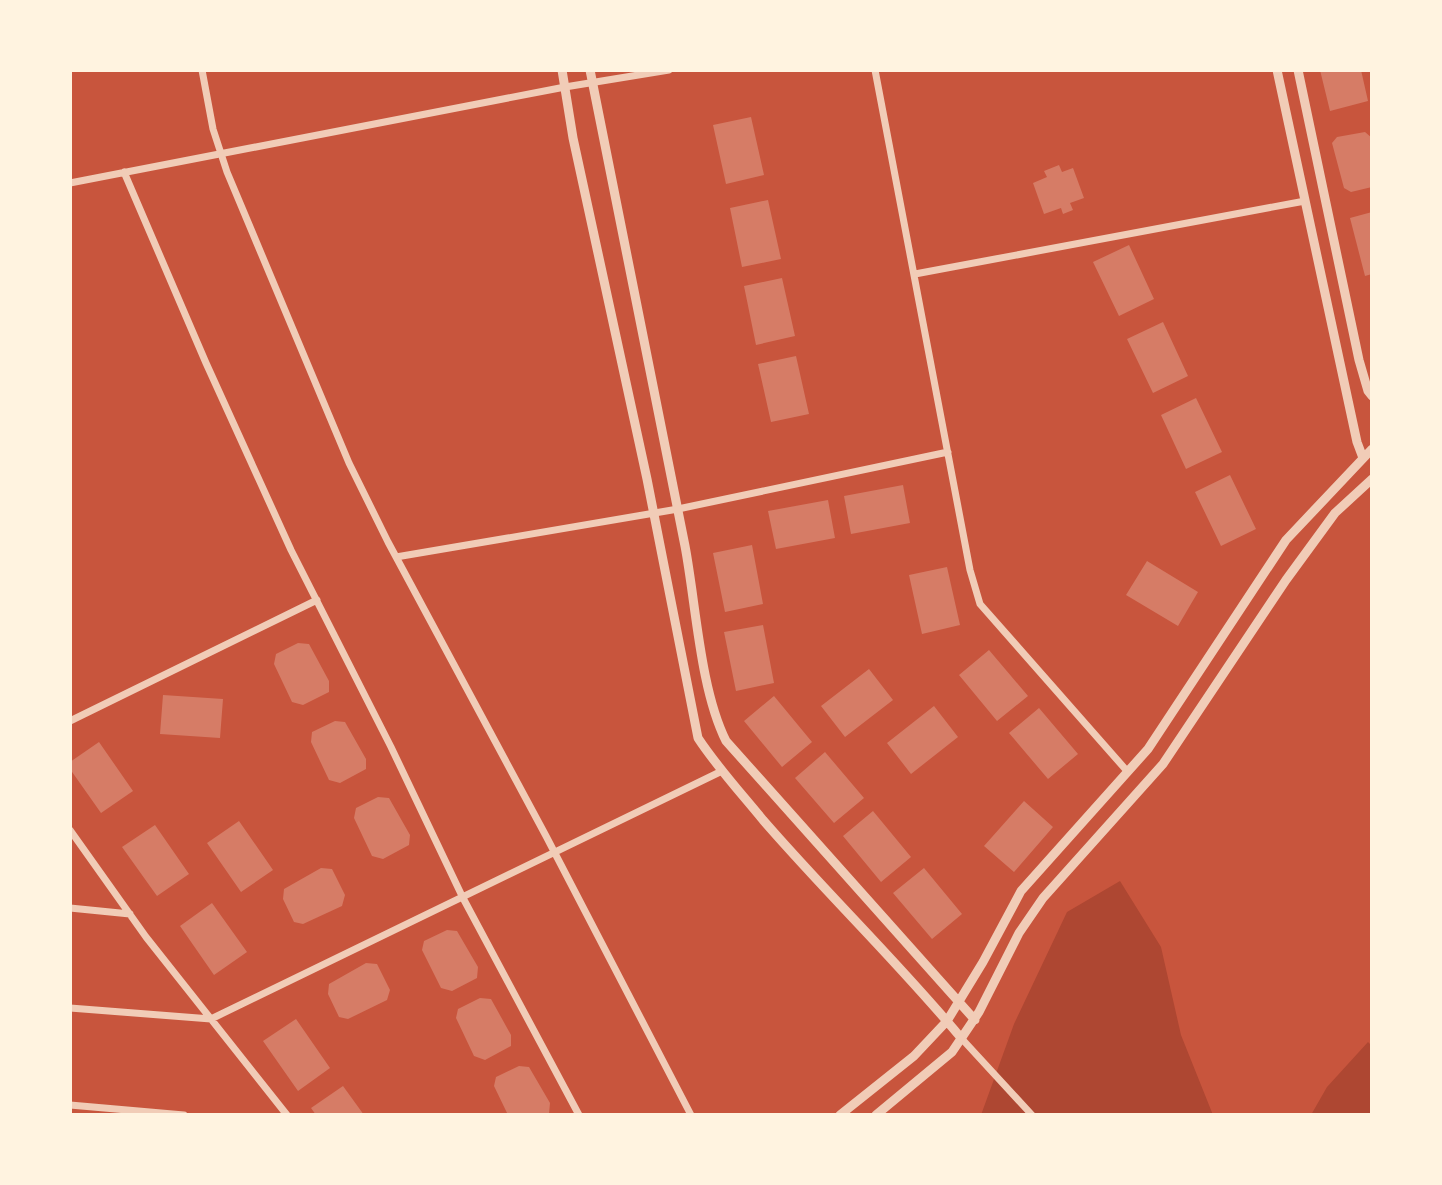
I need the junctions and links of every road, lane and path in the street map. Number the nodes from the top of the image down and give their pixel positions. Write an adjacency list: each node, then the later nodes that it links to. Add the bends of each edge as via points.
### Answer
1 (202, 70): 10 (street)
2 (562, 70): 9 (street)
3 (590, 70): 8 (street)
4 (669, 70): 8 (street)
5 (875, 70): 14 (street)
6 (1277, 70): 13 (street)
7 (1298, 70): 15 (street, via 1359,360)
8 (593, 84): 9 (street); 20 (street)
9 (565, 87): 10 (street); 21 (street)
10 (221, 153): 11 (street); 22 (street, via 349,463)
11 (124, 172): 12 (street); 23 (street)
12 (70, 183)
13 (1305, 201): 14 (street); 18 (street)
14 (915, 274): 17 (street)
15 (1372, 396)
16 (1372, 449): 18 (street)
17 (948, 452): 20 (street); 26 (street, via 980,604)
18 (1363, 458): 26 (street, via 1286,540 1148,749)
19 (1372, 479): 35 (street, via 1335,513 1163,764 1043,898)
20 (678, 509): 21 (street); 32 (street, via 710,694 726,741)
21 (653, 512): 22 (street); 25 (street, via 698,738)
22 (396, 557): 28 (street)
23 (317, 600): 24 (street); 29 (street)
24 (70, 721)
25 (722, 771): 28 (street); 36 (street)
26 (1127, 771): 32 (street, via 1021,891)
27 (70, 830): 31 (street)
28 (555, 854): 29 (street); 42 (street)
29 (463, 898): 34 (street); 41 (street)
30 (70, 908): 31 (street)
31 (130, 914): 34 (street)
32 (958, 1002): 35 (street); 36 (street)
33 (70, 1008): 34 (street)
34 (211, 1019): 40 (street)
35 (975, 1020): 37 (street)
36 (947, 1021): 37 (street); 43 (street, via 914,1056)
37 (962, 1039): 44 (street, via 941,1063); 45 (street)
38 (70, 1105): 39 (street)
39 (184, 1115)
40 (287, 1115)
41 (579, 1115)
42 (691, 1115)
43 (840, 1115)
44 (876, 1115)
45 (1032, 1115)

